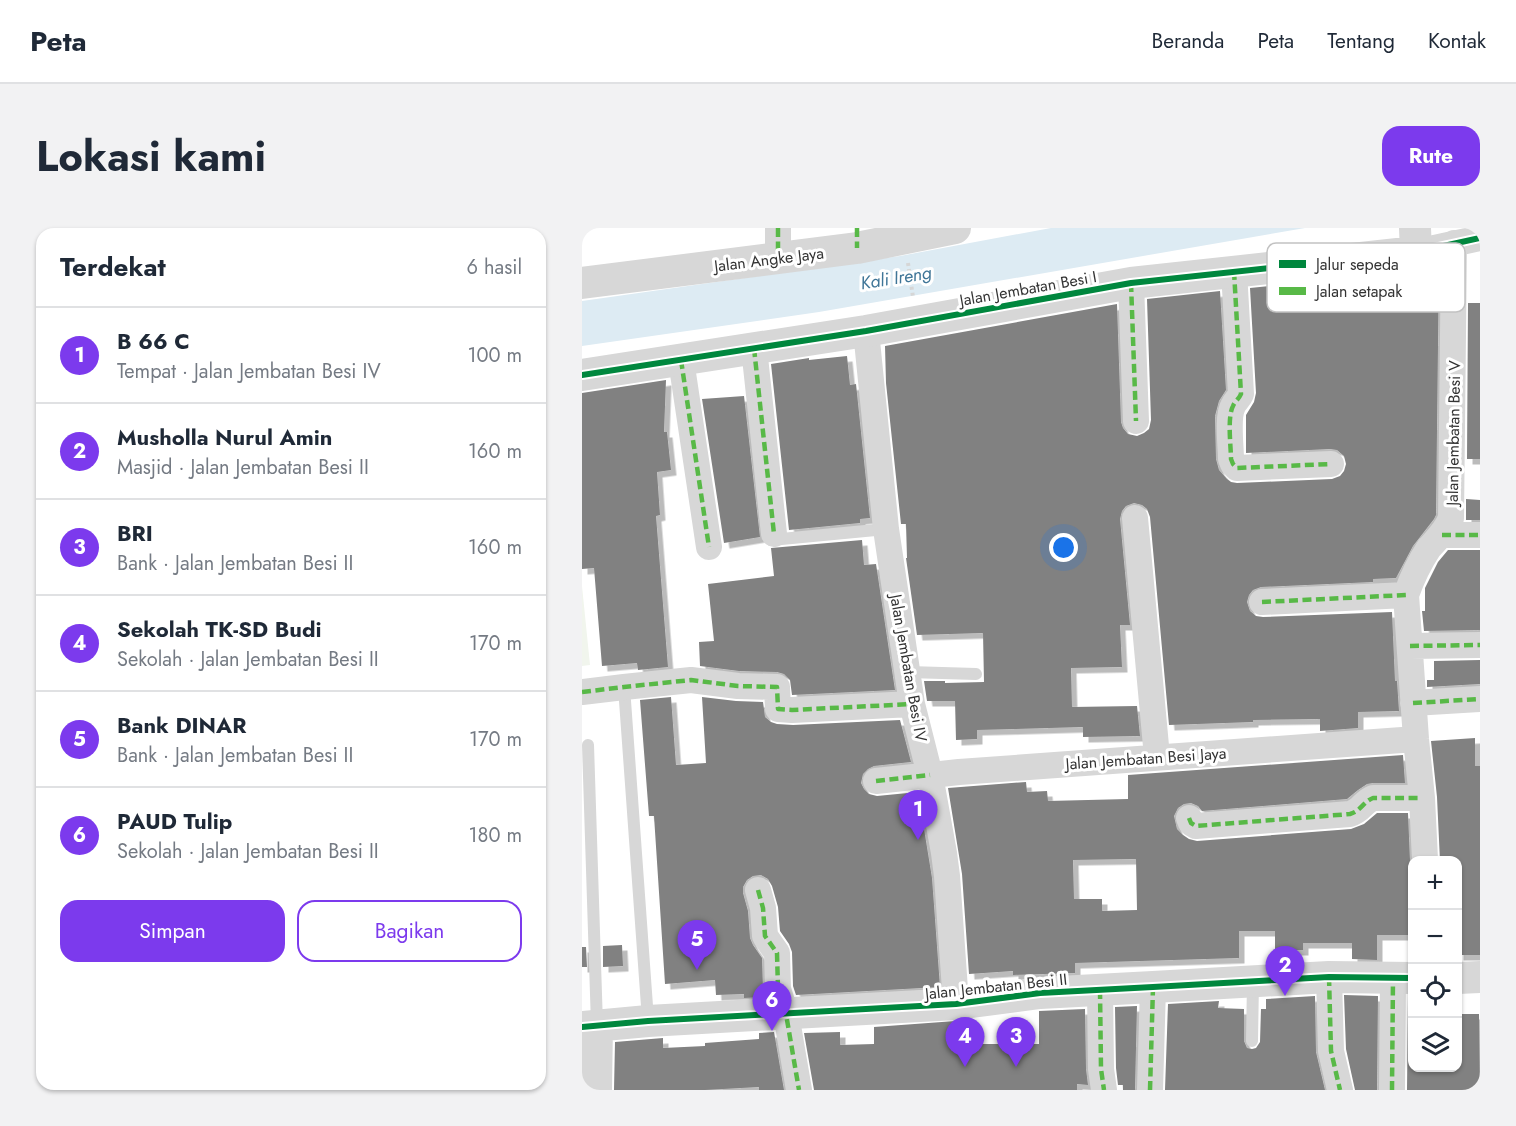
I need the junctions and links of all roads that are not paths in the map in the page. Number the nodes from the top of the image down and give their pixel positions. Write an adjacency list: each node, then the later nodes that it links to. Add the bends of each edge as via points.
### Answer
1 (778, 228): 8 (street)
2 (955, 228): 3 (street, Jalan Angke Jaya)
3 (857, 238): 8 (street, Jalan Angke Jaya)
4 (1480, 238): 7 (street, Jalan Jembatan Besi I)
5 (1415, 239): 6 (street, Jalan Jembatan Besi I); 7 (street, Jalan Jembatan Besi I)
6 (1392, 243)
7 (1454, 243)
8 (778, 259): 11 (street, Jalan Angke Jaya)
9 (1267, 265): 10 (street, Jalan Jembatan Besi I)
10 (1234, 271): 12 (street, Jalan Jembatan Besi I); 19 (street, via 1241,394 1232,408 1230,425 1233,464 1237,468)
11 (582, 283)
12 (1131, 283): 14 (street, Jalan Jembatan Besi I); 18 (street)
13 (1453, 312): 22 (street, Jalan Jembatan Besi V, via 1452,500 1451,518)
14 (866, 331): 15 (street, Jalan Jembatan Besi I); 21 (street, Jalan Jembatan Besi IV)
15 (754, 348): 16 (street, Jalan Jembatan Besi I); 24 (street)
16 (681, 360): 17 (street, Jalan Jembatan Besi I); 25 (street)
17 (582, 375)
18 (1136, 421)
19 (1331, 464)
20 (1135, 518): 39 (street)
21 (886, 529): 24 (lane); 30 (street, Jalan Jembatan Besi IV)
22 (1442, 535): 23 (street); 26 (street, Jalan Jembatan Besi V, via 1420,562)
23 (1480, 535)
24 (772, 537)
25 (709, 547)
26 (1406, 595): 27 (street); 29 (street, Jalan Jembatan Besi V)
27 (1262, 602)
28 (1480, 645): 29 (street)
29 (1410, 646): 35 (street, Jalan Jembatan Besi V)
30 (908, 672): 31 (lane); 36 (street, Jalan Jembatan Besi IV)
31 (976, 674)
32 (624, 687): 33 (street); 36 (street, via 691,680 777,687 778,709 792,710); 55 (lane)
33 (582, 692)
34 (1480, 699): 35 (street)
35 (1413, 703): 37 (street, Jalan Jembatan Besi V)
36 (912, 704): 40 (street, Jalan Jembatan Besi IV)
37 (1416, 739): 39 (street, Jalan Jembatan Besi Jaya); 42 (street, Jalan Jembatan Besi V)
38 (588, 746): 56 (lane)
39 (1157, 757): 40 (street, Jalan Jembatan Besi Jaya)
40 (930, 775): 41 (street, Jalan Jembatan Besi Jaya); 53 (street, Jalan Jembatan Besi IV, via 947,876)
41 (876, 781)
42 (1422, 798): 43 (street, via 1373,798 1350,814 1196,825); 44 (street, Jalan Jembatan Besi V)
43 (1189, 818)
44 (1425, 856)
45 (758, 890): 54 (street, via 765,936 777,953 778,988)
46 (1329, 977): 48 (street, Jalan Jembatan Besi II); 50 (street, Jalan Jembatan Besi II); 62 (street, via 1331,1050)
47 (1480, 977): 49 (street)
48 (1403, 978): 63 (street)
49 (1462, 978)
50 (1253, 981): 51 (street, Jalan Jembatan Besi II); 57 (lane)
51 (1153, 987): 52 (street, Jalan Jembatan Besi II); 61 (street)
52 (1100, 990): 53 (street, Jalan Jembatan Besi II); 60 (street)
53 (956, 1004): 54 (street, Jalan Jembatan Besi II)
54 (786, 1014): 55 (street, Jalan Jembatan Besi II); 59 (street)
55 (648, 1022): 56 (street, Jalan Jembatan Besi II)
56 (590, 1027): 58 (street)
57 (1252, 1041)
58 (596, 1090)
59 (799, 1090)
60 (1104, 1090)
61 (1150, 1090)
62 (1340, 1090)
63 (1392, 1090)

